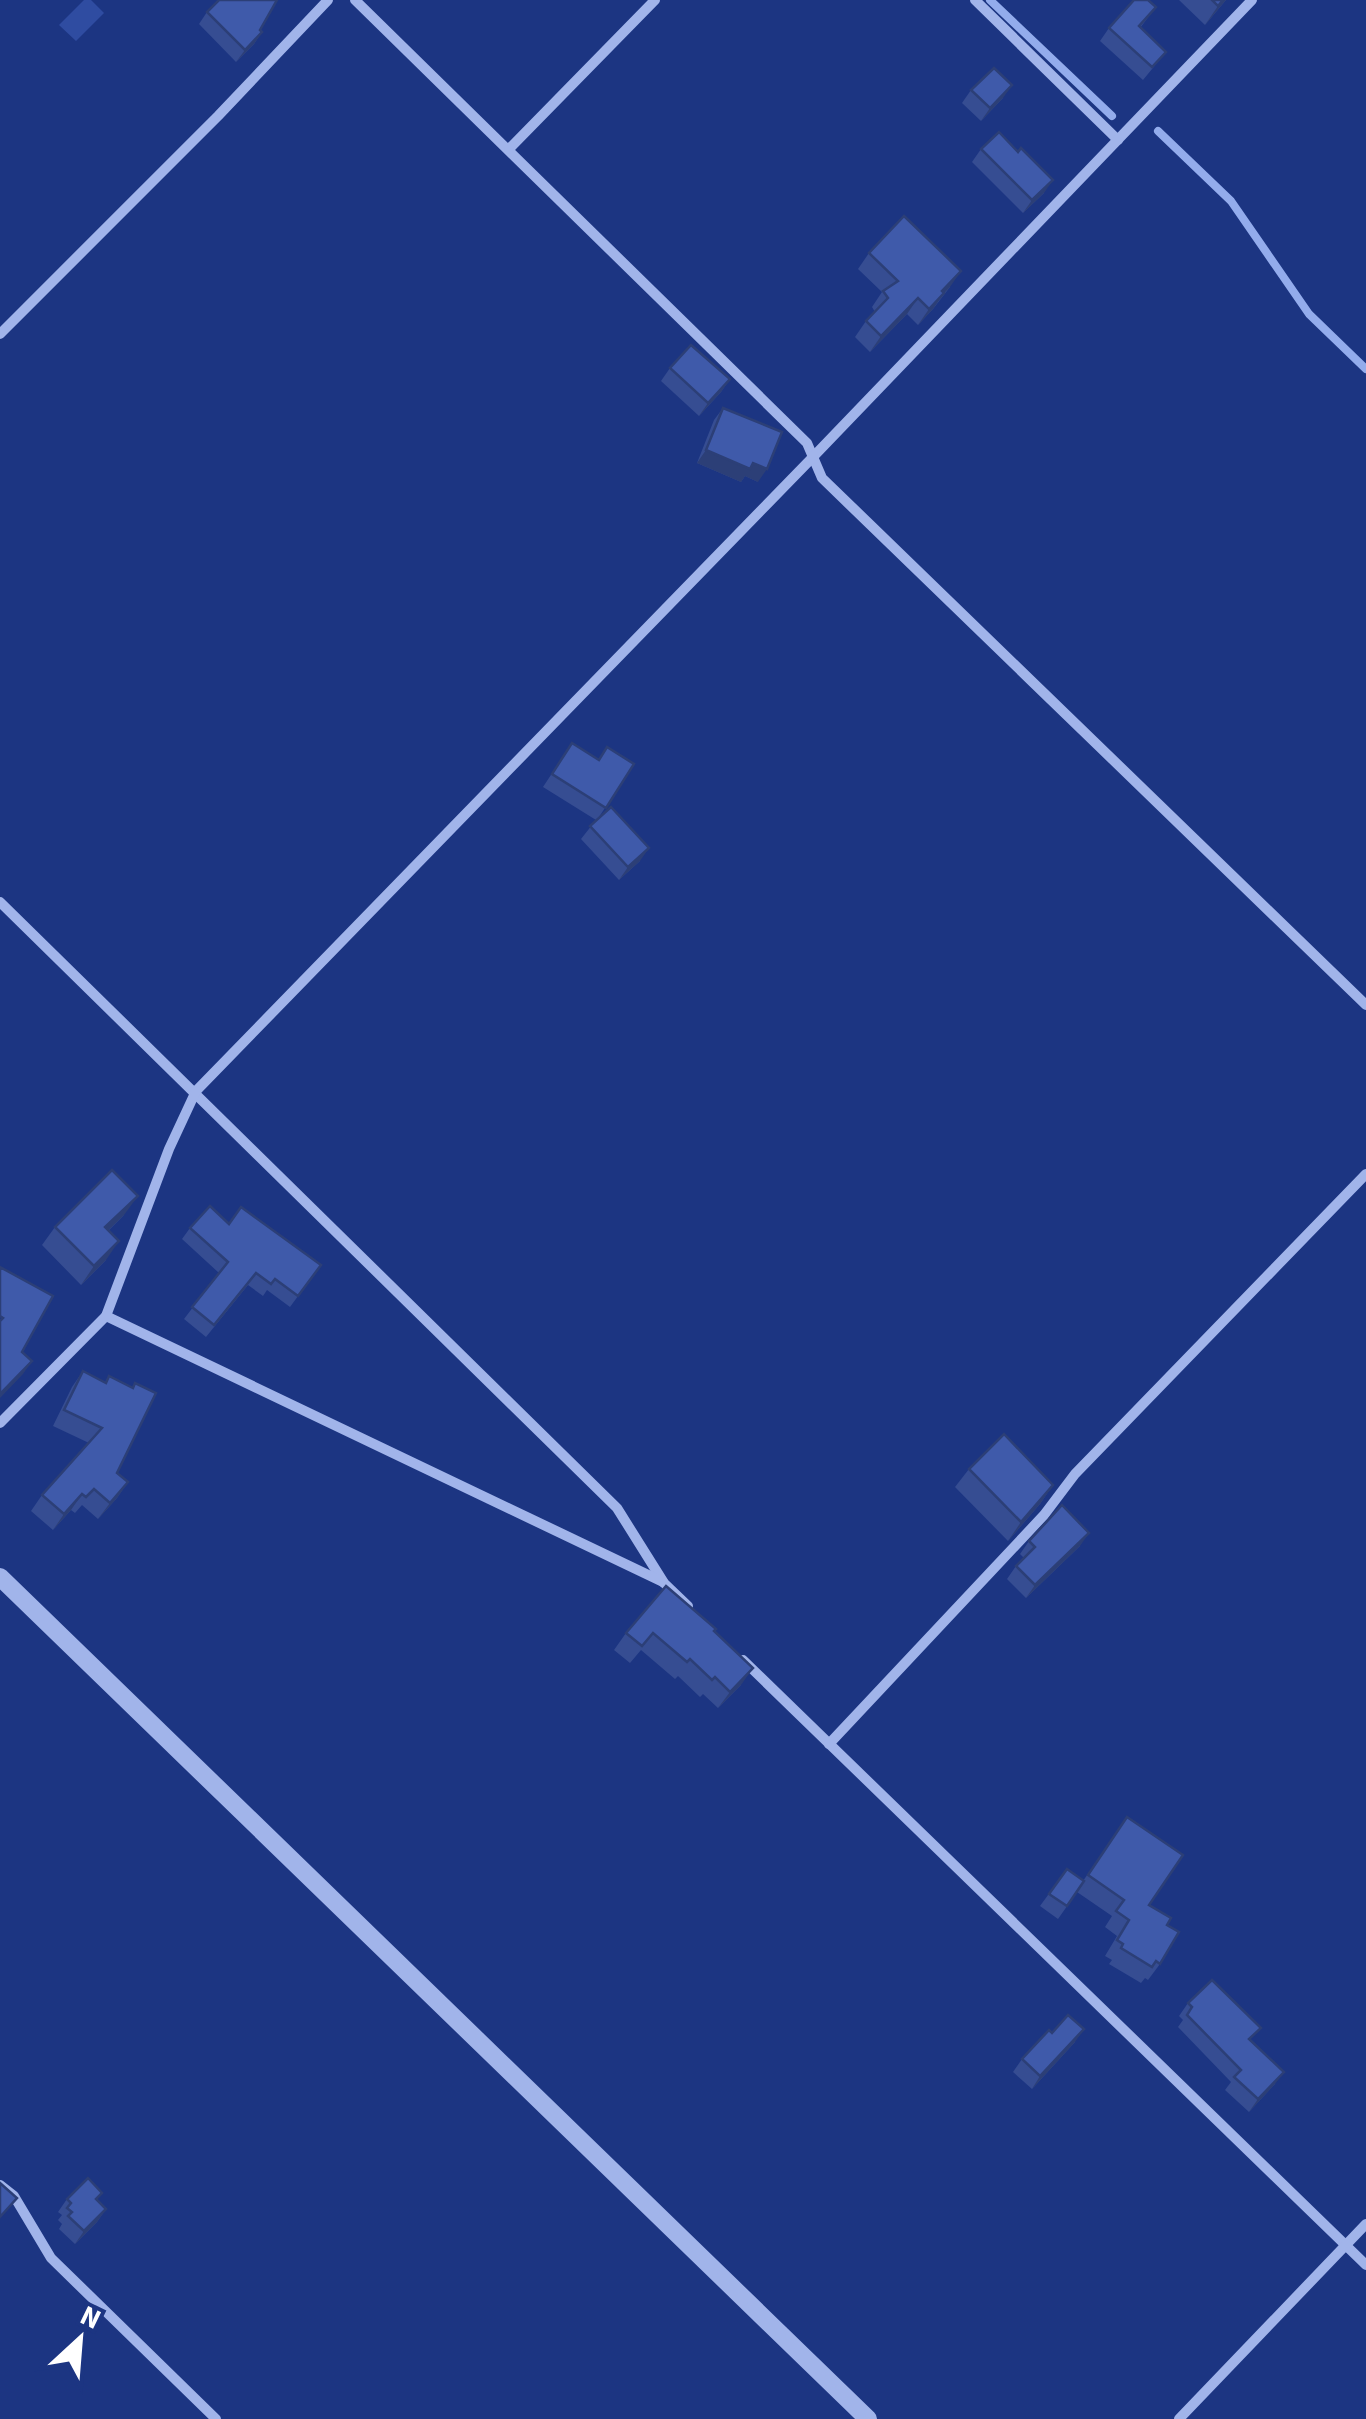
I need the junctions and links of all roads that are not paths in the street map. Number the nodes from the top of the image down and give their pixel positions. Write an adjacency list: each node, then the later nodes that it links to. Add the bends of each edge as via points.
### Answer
1 (328, 0): 8 (street)
2 (355, 0): 7 (street)
3 (655, 0): 7 (street)
4 (975, 0): 6 (street)
5 (1252, 0): 6 (street)
6 (1118, 140): 9 (street)
7 (510, 149): 9 (street)
8 (0, 334)
9 (813, 457): 11 (street, via 822,478); 12 (street)
10 (0, 902): 12 (street)
11 (1366, 1005)
12 (196, 1091): 14 (street); 17 (street, via 617,1508)
13 (1366, 1174): 20 (street, via 1075,1474)
14 (106, 1316): 15 (street); 17 (street)
15 (0, 1424)
16 (0, 1576): 26 (street)
17 (664, 1583): 18 (street)
18 (692, 1610)
19 (733, 1650): 20 (street)
20 (829, 1744): 23 (street)
21 (0, 2185): 25 (street, via 14,2196 51,2258)
22 (1366, 2224): 23 (street)
23 (1346, 2245): 24 (street); 27 (street)
24 (1366, 2265)
25 (216, 2419)
26 (868, 2419)
27 (1180, 2419)

